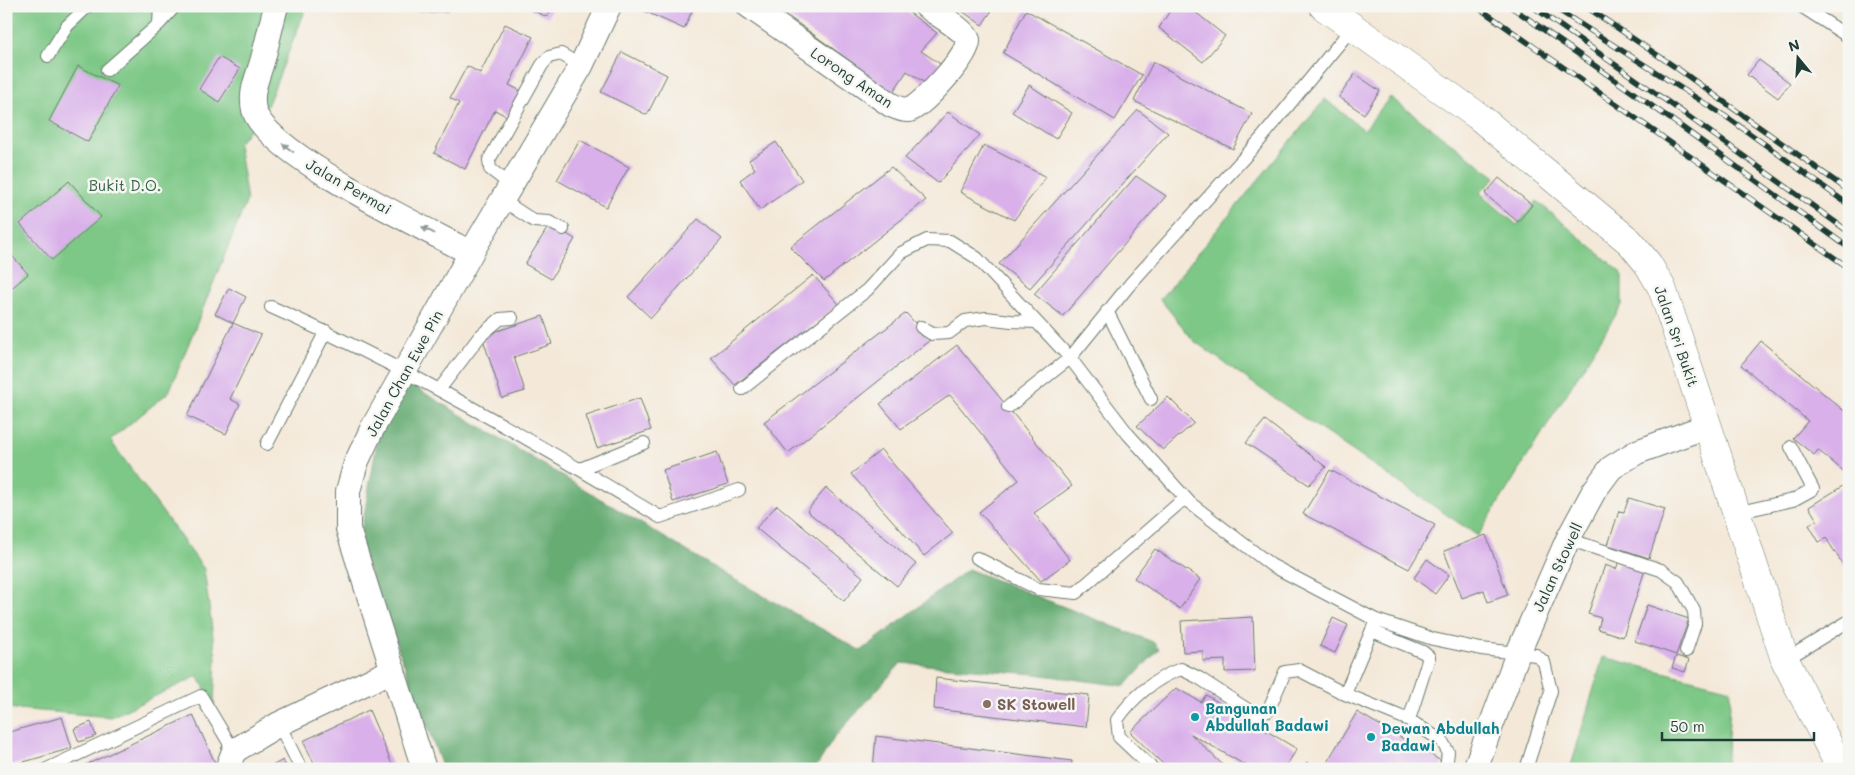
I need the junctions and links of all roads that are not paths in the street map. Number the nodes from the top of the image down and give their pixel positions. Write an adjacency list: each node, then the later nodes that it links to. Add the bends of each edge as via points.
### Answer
1 (88, 6): 13 (lane, via 68,26)
2 (160, 6): 10 (lane)
3 (175, 6): 10 (lane)
4 (276, 6): 18 (street, Jalan Permai, one-way to 4, via 319,171 272,136 259,120 254,105 254,84)
5 (609, 6): 14 (street, Jalan Chan Ewe Pin)
6 (750, 6): 7 (street, Lorong Aman, via 891,105 910,110 926,98 960,59 968,44 964,33)
7 (926, 6)
8 (1323, 6): 11 (street, Jalan Sri Bukit)
9 (1801, 6): 12 (lane)
10 (160, 24): 15 (lane)
11 (1352, 28): 20 (lane, via 1260,140); 31 (street, Jalan Sri Bukit, via 1478,116 1630,242 1662,288)
12 (1849, 37)
13 (48, 56)
14 (581, 66): 16 (street, Jalan Chan Ewe Pin); 16 (lane, via 560,54 549,57 542,66 489,160 490,169)
15 (107, 70)
16 (507, 193): 17 (lane, via 534,221 549,222); 18 (street, Jalan Chan Ewe Pin)
17 (563, 229)
18 (471, 253): 26 (street, Jalan Chan Ewe Pin)
19 (271, 307): 24 (lane)
20 (1107, 311): 25 (lane); 29 (lane)
21 (512, 318): 28 (lane, via 500,319 480,336)
22 (1036, 322): 23 (lane, via 986,318 966,321 949,333 932,334); 25 (lane); 27 (lane, via 977,258 950,242 927,240 901,253 867,290)
23 (921, 327)
24 (326, 332): 26 (lane); 33 (lane)
25 (1070, 358): 30 (lane); 37 (lane, via 1128,434)
26 (404, 371): 28 (lane); 46 (street, Jalan Chan Ewe Pin, via 356,463 348,491 348,529)
27 (742, 389)
28 (439, 390): 35 (lane)
29 (1151, 399)
30 (1008, 406)
31 (1707, 426): 38 (street, Jalan Sri Bukit); 39 (street, Jalan Stowell, via 1637,452 1611,468 1594,490)
32 (644, 443): 35 (lane)
33 (267, 444)
34 (1791, 447): 38 (lane, via 1813,489 1793,500)
35 (580, 469): 36 (lane, via 660,517)
36 (739, 490)
37 (1185, 498): 40 (lane, via 1076,592 1038,588); 42 (lane, via 1271,565)
38 (1735, 513): 45 (street, Jalan Sri Bukit)
39 (1568, 539): 43 (lane, via 1661,570 1678,582 1694,611 1695,624); 44 (street, Jalan Stowell)
40 (977, 558)
41 (1849, 621): 45 (lane)
42 (1374, 626): 44 (lane, via 1481,649); 47 (lane); 48 (lane, via 1430,657)
43 (1686, 651)
44 (1518, 653): 57 (street, Jalan Stowell); 58 (lane, via 1536,655 1544,662 1551,690)
45 (1785, 660): 51 (street, Jalan Sri Bukit)
46 (393, 670): 49 (street); 54 (street, Jalan Chan Ewe Pin)
47 (1345, 694): 48 (lane); 55 (lane, via 1299,670 1285,672 1268,711 1256,715 1181,669 1166,674 1128,704 1117,720 1119,737)
48 (1408, 720): 56 (lane, via 1442,741 1448,752)
49 (279, 724): 50 (street); 53 (lane)
50 (230, 760): 52 (lane, via 202,696)
51 (1839, 768)
52 (47, 769)
53 (301, 769)
54 (424, 769)
55 (1152, 769)
56 (1446, 769)
57 (1475, 769)
58 (1526, 769)

